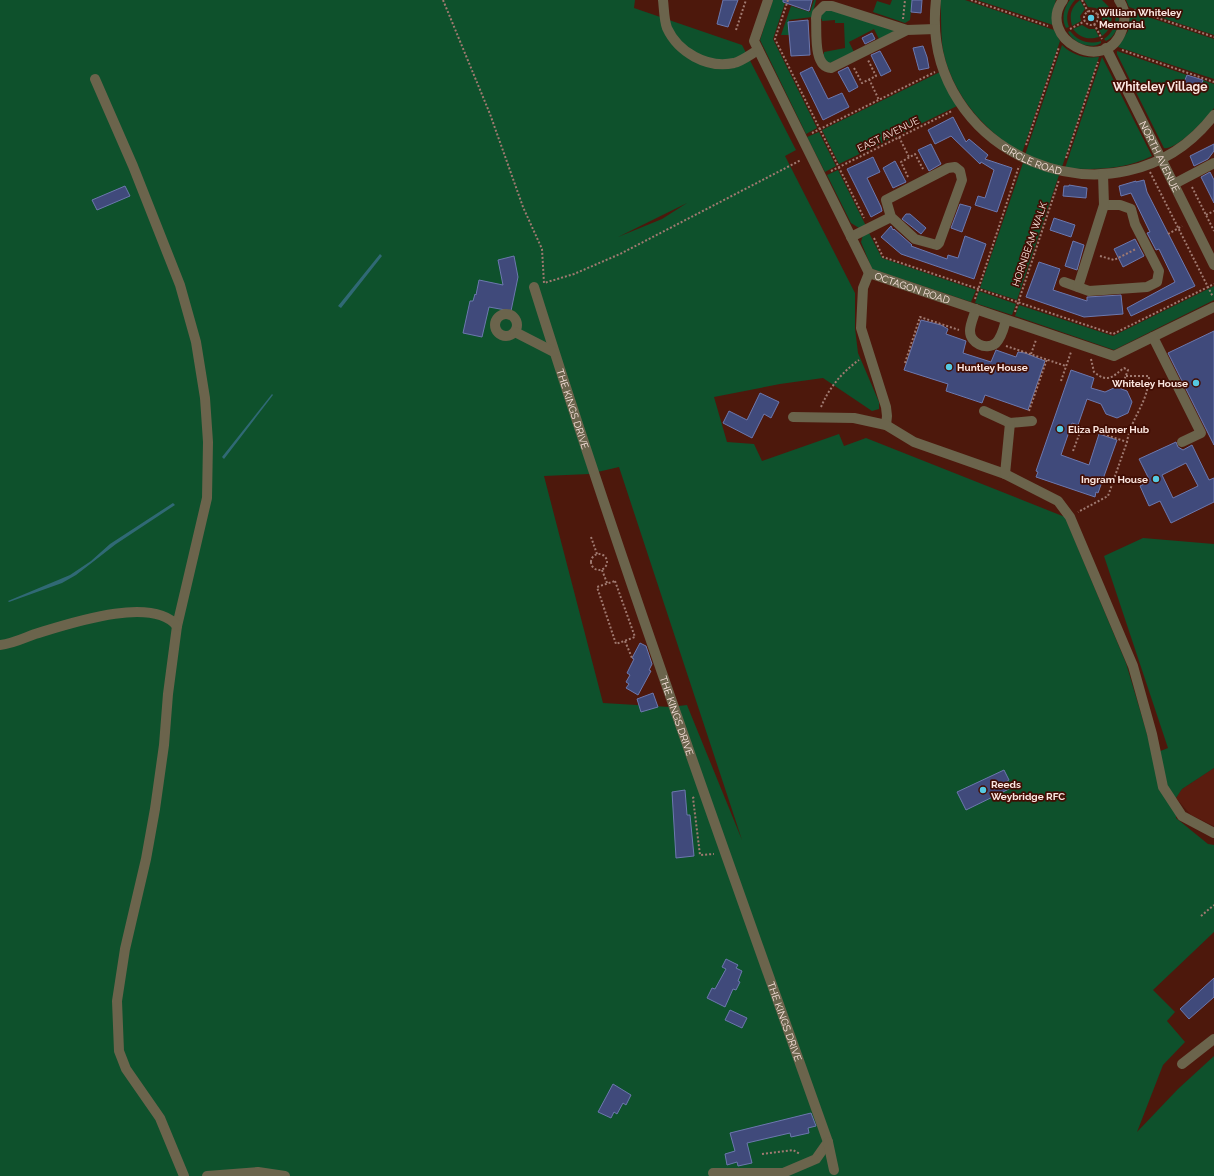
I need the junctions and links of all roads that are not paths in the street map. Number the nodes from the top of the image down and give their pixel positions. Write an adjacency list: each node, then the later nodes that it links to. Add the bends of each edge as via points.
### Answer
1 (663, 0): 9 (street, via 670,32 688,53 700,60 718,65 735,63)
2 (768, 0): 9 (street, OCTAGON ROAD, via 754,41)
3 (936, 0): 6 (street, CIRCLE ROAD)
4 (1063, 0): 8 (street, via 1058,13 1061,33 1076,48 1086,51)
5 (1121, 3): 8 (street, via 1124,24 1121,33)
6 (935, 29): 7 (street); 14 (street, CIRCLE ROAD, via 943,68 952,89 973,121 990,136 1022,159 1062,172)
7 (904, 30): 7 (street, via 832,6 824,6 816,18 819,61 824,67 831,68)
8 (1106, 48): 12 (street, NORTH AVENUE)
9 (758, 50): 18 (street, OCTAGON ROAD)
10 (95, 79): 37 (street, via 180,285 196,342 205,398 208,442 207,498)
11 (1214, 115): 12 (street, CIRCLE ROAD, via 1189,140)
12 (1161, 158): 14 (street, CIRCLE ROAD, via 1123,171); 15 (street, NORTH AVENUE)
13 (1214, 164): 15 (street)
14 (1103, 174): 16 (street)
15 (1174, 184): 19 (street, NORTH AVENUE)
16 (1104, 205): 23 (street); 23 (street, via 1120,205 1131,209 1135,224 1159,272 1158,278 1154,285 1147,288 1089,291)
17 (891, 217): 17 (street, via 915,239 934,245 939,243 962,176 958,169 952,167 886,200); 18 (street)
18 (851, 237): 20 (street, OCTAGON ROAD)
19 (1214, 265)
20 (868, 273): 25 (street, OCTAGON ROAD); 34 (street, via 864,288 861,328 886,407)
21 (1064, 282): 23 (street)
22 (534, 287): 29 (street, THE KINGS DRIVE)
23 (1078, 287)
24 (1214, 307): 28 (street, OCTAGON ROAD)
25 (974, 308): 26 (street, OCTAGON ROAD); 26 (street, via 970,331 973,340 982,346 996,343)
26 (1009, 320): 28 (street, OCTAGON ROAD, via 1114,356)
27 (515, 332): 29 (street)
28 (1153, 337): 35 (street, via 1201,433)
29 (554, 352): 42 (street, THE KINGS DRIVE, via 704,794)
30 (984, 411): 33 (street)
31 (792, 417): 34 (street, via 854,418)
32 (1032, 420): 33 (street)
33 (1010, 423): 36 (street)
34 (886, 426): 36 (street, via 914,442)
35 (1182, 442)
36 (1005, 474): 39 (street, via 1058,501 1070,516 1133,666 1152,734 1163,787 1182,816)
37 (177, 626): 38 (street, via 163,615 128,613 97,617); 46 (street, via 162,759 146,859 122,963 117,1026 119,1051 126,1069 160,1118)
38 (0, 645)
39 (1214, 833)
40 (1214, 1039): 41 (street)
41 (1182, 1064)
42 (828, 1142): 43 (street); 45 (street, THE KINGS DRIVE)
43 (812, 1161): 44 (street, via 783,1173); 45 (street, THE KINGS DRIVE)
44 (713, 1173)
45 (835, 1173)
46 (184, 1176)
47 (207, 1176): 48 (street, via 258,1172)
48 (285, 1176)

